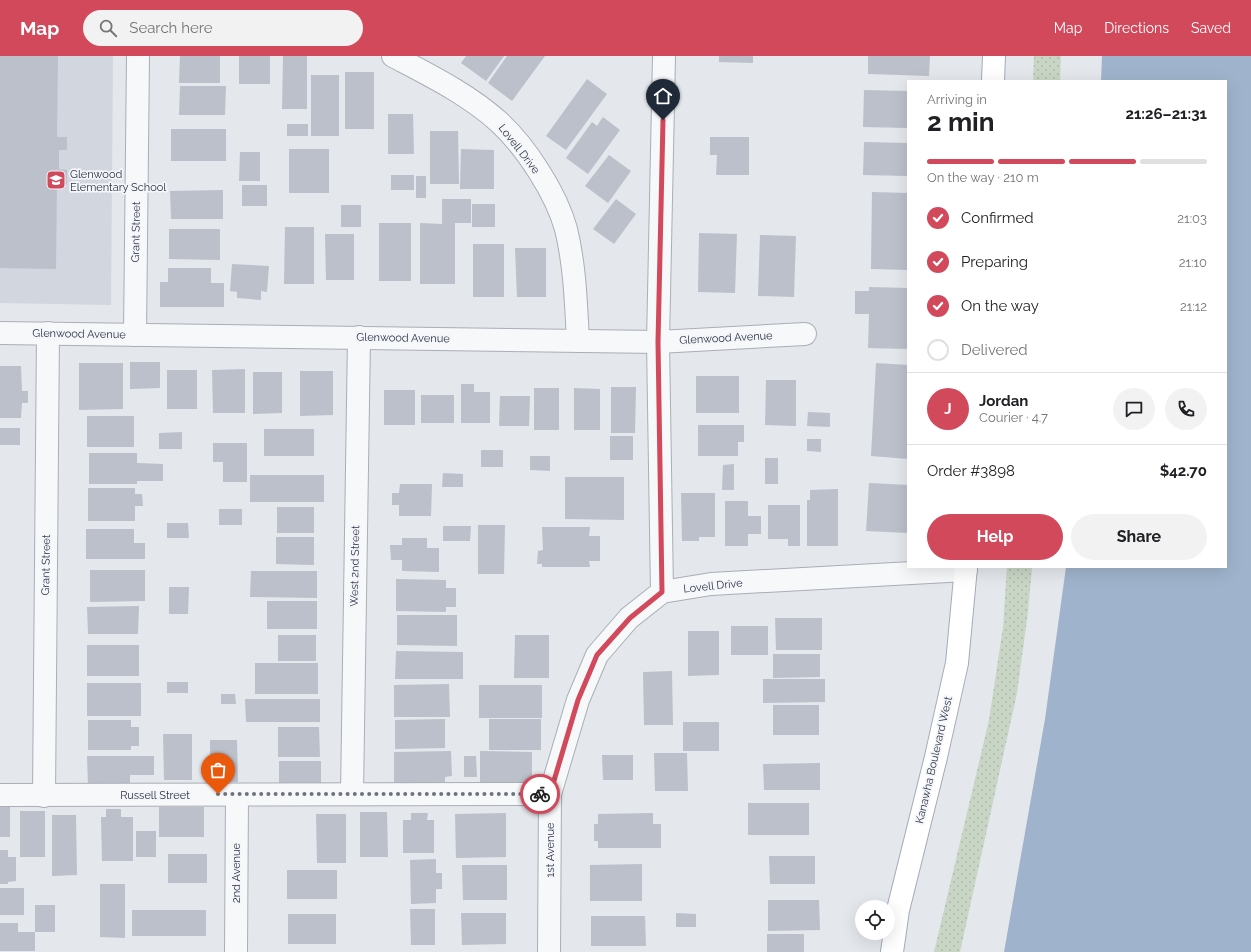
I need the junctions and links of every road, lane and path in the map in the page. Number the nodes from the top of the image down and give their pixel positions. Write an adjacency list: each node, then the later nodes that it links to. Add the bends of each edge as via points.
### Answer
1 (138, 56): 9 (street, Grant Street)
2 (393, 56): 11 (street, Lovell Drive, via 476,104 499,122 531,160 550,190 565,229 574,271)
3 (664, 56): 12 (street)
4 (994, 56): 5 (main road)
5 (993, 80)
6 (0, 333): 7 (street, Glenwood Avenue)
7 (48, 334): 9 (street, Glenwood Avenue); 19 (street, Grant Street)
8 (805, 334): 12 (street, Glenwood Avenue)
9 (135, 335): 10 (street, Glenwood Avenue)
10 (359, 337): 11 (street, Glenwood Avenue); 15 (street, West 2nd Street)
11 (578, 341): 12 (street, Glenwood Avenue)
12 (658, 342): 14 (street)
13 (966, 569): 14 (street, Lovell Drive, via 711,584); 22 (main road, Kanawha Boulevard West, via 956,663 936,757 898,910)
14 (662, 592): 16 (street, 1st Avenue, via 630,618 597,655 578,700)
15 (352, 794): 16 (street, Russell Street); 18 (street, Russell Street)
16 (550, 794): 21 (street, 1st Avenue)
17 (0, 795): 19 (street, Russell Street)
18 (237, 795): 19 (street, Russell Street); 20 (street, 2nd Avenue)
19 (44, 796)
20 (236, 952)
21 (550, 952)
22 (892, 952)

